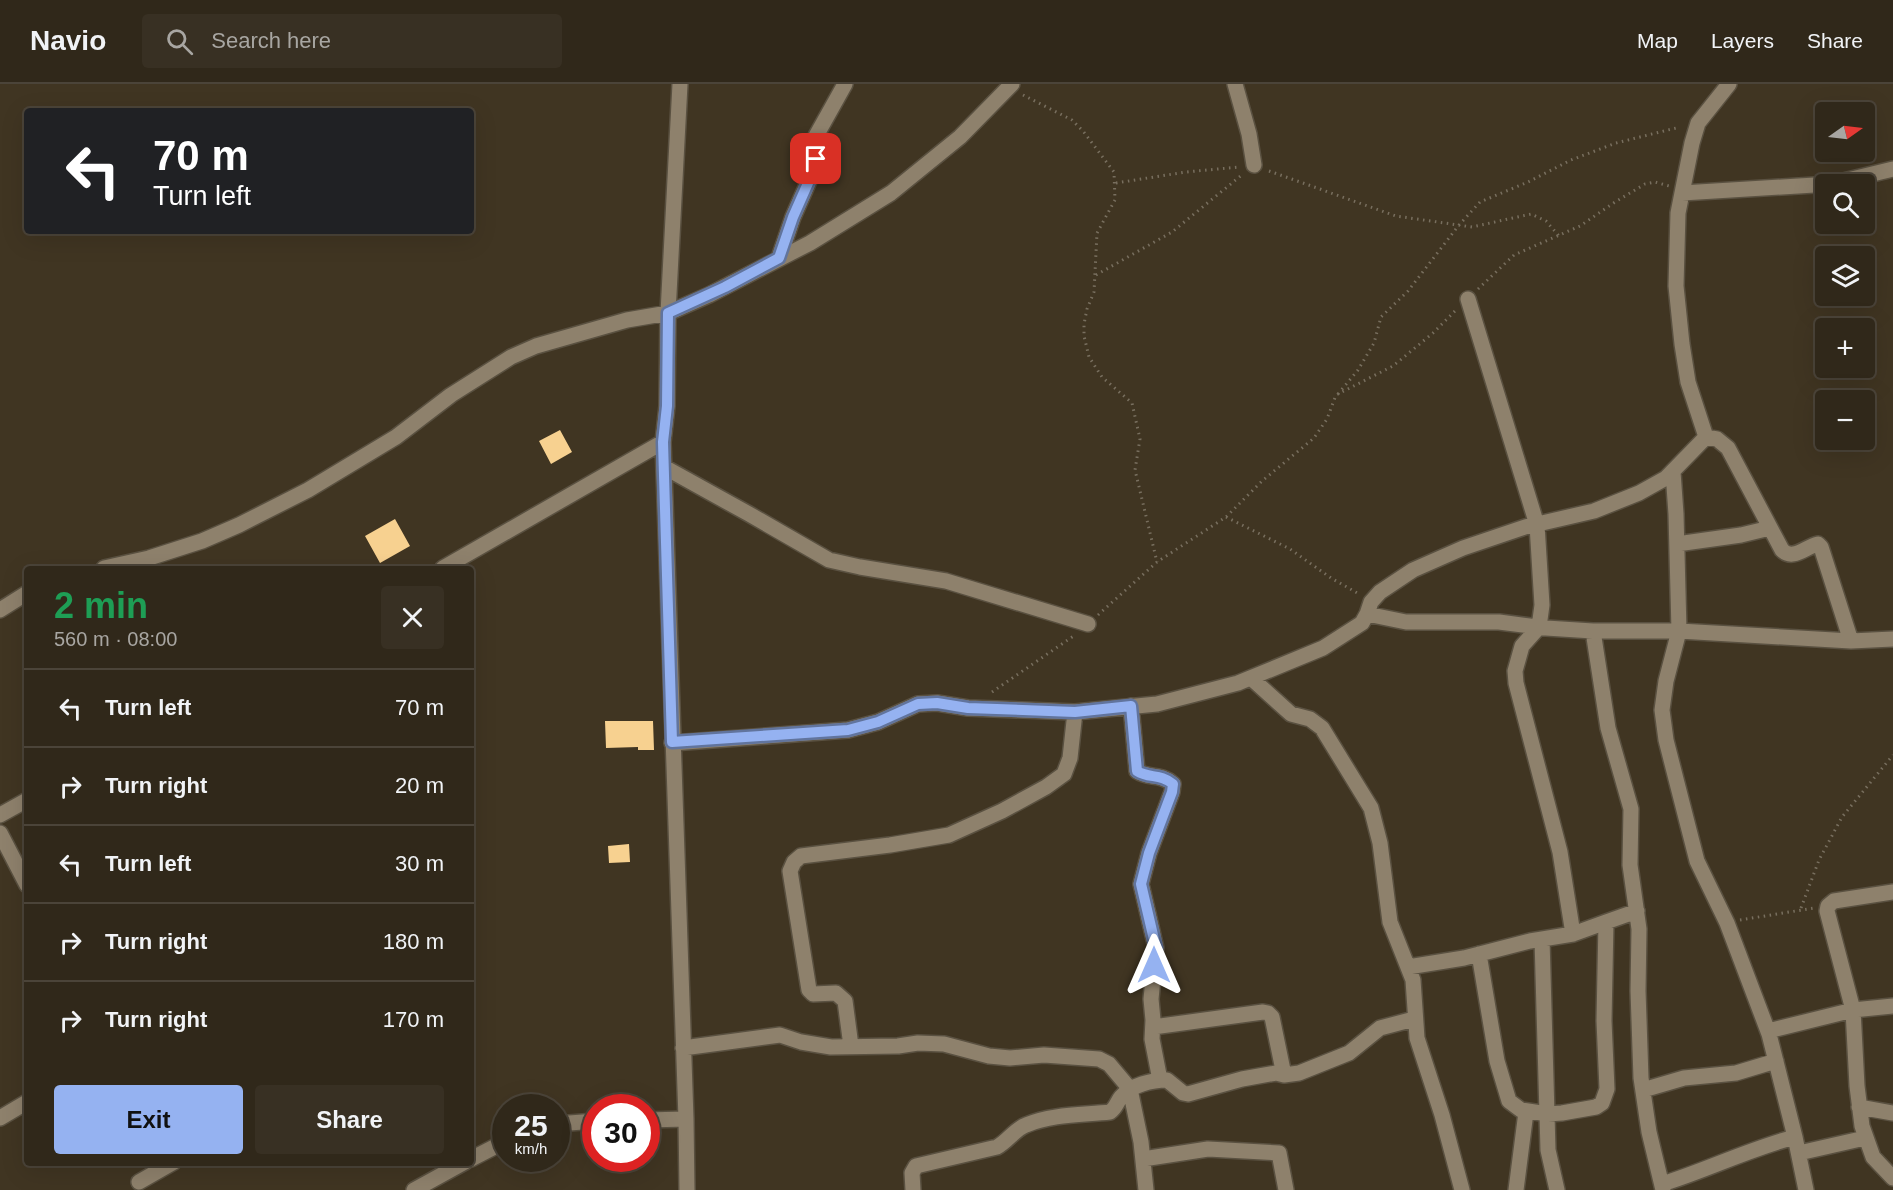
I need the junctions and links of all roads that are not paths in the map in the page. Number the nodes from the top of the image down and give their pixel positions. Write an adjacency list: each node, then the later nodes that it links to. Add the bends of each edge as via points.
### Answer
1 (680, 84): 11 (street)
2 (845, 84): 9 (street, via 816,136 812,174)
3 (1234, 84): 6 (street)
4 (1729, 84): 8 (street, via 1698,123)
5 (1007, 85): 9 (street, via 960,137 891,193 827,234)
6 (1254, 165)
7 (1893, 169): 8 (street, via 1831,184)
8 (1682, 193): 12 (street, via 1676,286 1688,382)
9 (779, 258): 11 (street)
10 (1468, 299): 16 (street)
11 (668, 313): 13 (street); 19 (street, via 627,320 511,357 451,395 396,437 308,490 202,541)
12 (1706, 436): 15 (street); 17 (street, via 1728,448)
13 (663, 442): 14 (street); 20 (street)
14 (664, 467): 24 (street, via 829,560 946,581); 33 (street)
15 (1673, 472): 16 (street, via 1639,493 1594,511); 18 (street)
16 (1537, 525): 22 (street, via 1463,548 1413,570 1380,592); 25 (street, via 1542,605)
17 (1770, 528): 18 (street); 29 (street, via 1786,554 1818,544 1821,547)
18 (1677, 544): 26 (street)
19 (113, 566)
20 (446, 566)
21 (24, 595): 23 (street)
22 (1369, 608): 25 (street, via 1406,622 1498,622); 30 (street, via 1362,623 1323,648)
23 (0, 610)
24 (1088, 624)
25 (1539, 627): 27 (street); 41 (street, via 1522,646 1515,683 1560,852)
26 (1679, 631): 27 (street); 29 (street); 49 (street, via 1662,710 1666,740 1698,861 1727,923)
27 (1593, 632): 39 (street, via 1608,728 1631,809 1630,873)
28 (1893, 639): 29 (street)
29 (1851, 641)
30 (1251, 678): 31 (street, via 1157,704); 44 (street, via 1291,714 1310,719 1322,728 1365,796 1380,843 1390,922)
31 (1131, 706): 32 (street); 48 (street, via 1137,771 1166,778 1173,784 1141,884 1156,948 1150,999)
32 (1075, 712): 33 (street, via 918,704 848,730); 50 (street, via 1070,758 1064,774 1020,801 949,835 801,856 794,862 790,871 809,990 813,994 836,993 845,1001)
33 (672, 742): 51 (street)
34 (24, 802): 35 (street)
35 (0, 815)
36 (0, 833): 37 (street)
37 (24, 879)
38 (1893, 892): 46 (street, via 1834,901 1828,906)
39 (1637, 911): 40 (street); 56 (street)
40 (1606, 922): 41 (street); 61 (street, via 1604,1100 1596,1107)
41 (1573, 934): 42 (street)
42 (1542, 939): 43 (street); 61 (street)
43 (1479, 954): 44 (street); 59 (street, via 1506,1097)
44 (1408, 967): 47 (street, via 1413,980)
45 (1893, 1006): 46 (street)
46 (1853, 1010): 49 (street); 58 (street)
47 (1414, 1019): 53 (street, via 1380,1028 1348,1053); 82 (street)
48 (1153, 1027): 53 (street, via 1268,1013); 54 (street)
49 (1768, 1031): 52 (street)
50 (851, 1046): 51 (street, via 831,1047 780,1035); 55 (street, via 944,1044 989,1056 1099,1059 1109,1064)
51 (683, 1048): 63 (street)
52 (1776, 1062): 56 (street, via 1736,1073 1683,1078); 65 (street)
53 (1284, 1075): 54 (street, via 1242,1079 1188,1094)
54 (1161, 1080): 55 (street)
55 (1130, 1089): 70 (street); 79 (street, via 1113,1111 1036,1122 1020,1128 997,1147 919,1165 912,1173)
56 (1643, 1090): 76 (street)
57 (24, 1104): 62 (street)
58 (1859, 1107): 60 (street); 66 (street)
59 (1527, 1112): 61 (street); 83 (street)
60 (1893, 1113)
61 (1548, 1114): 84 (street, via 1548,1150)
62 (0, 1118)
63 (686, 1119): 64 (street); 78 (street)
64 (660, 1120)
65 (1795, 1137): 68 (street); 76 (street, via 1755,1148)
66 (1865, 1138): 68 (street); 74 (street, via 1873,1157)
67 (492, 1148): 69 (street)
68 (1799, 1153): 85 (street)
69 (474, 1157)
70 (1143, 1159): 80 (street); 81 (street, via 1208,1149 1277,1152)
71 (142, 1166): 75 (street)
72 (168, 1166): 75 (street)
73 (458, 1166): 77 (street)
74 (1893, 1178)
75 (137, 1186)
76 (1662, 1187)
77 (414, 1190)
78 (687, 1190)
79 (913, 1190)
80 (1146, 1190)
81 (1286, 1190)
82 (1462, 1190)
83 (1516, 1190)
84 (1557, 1190)
85 (1806, 1190)

